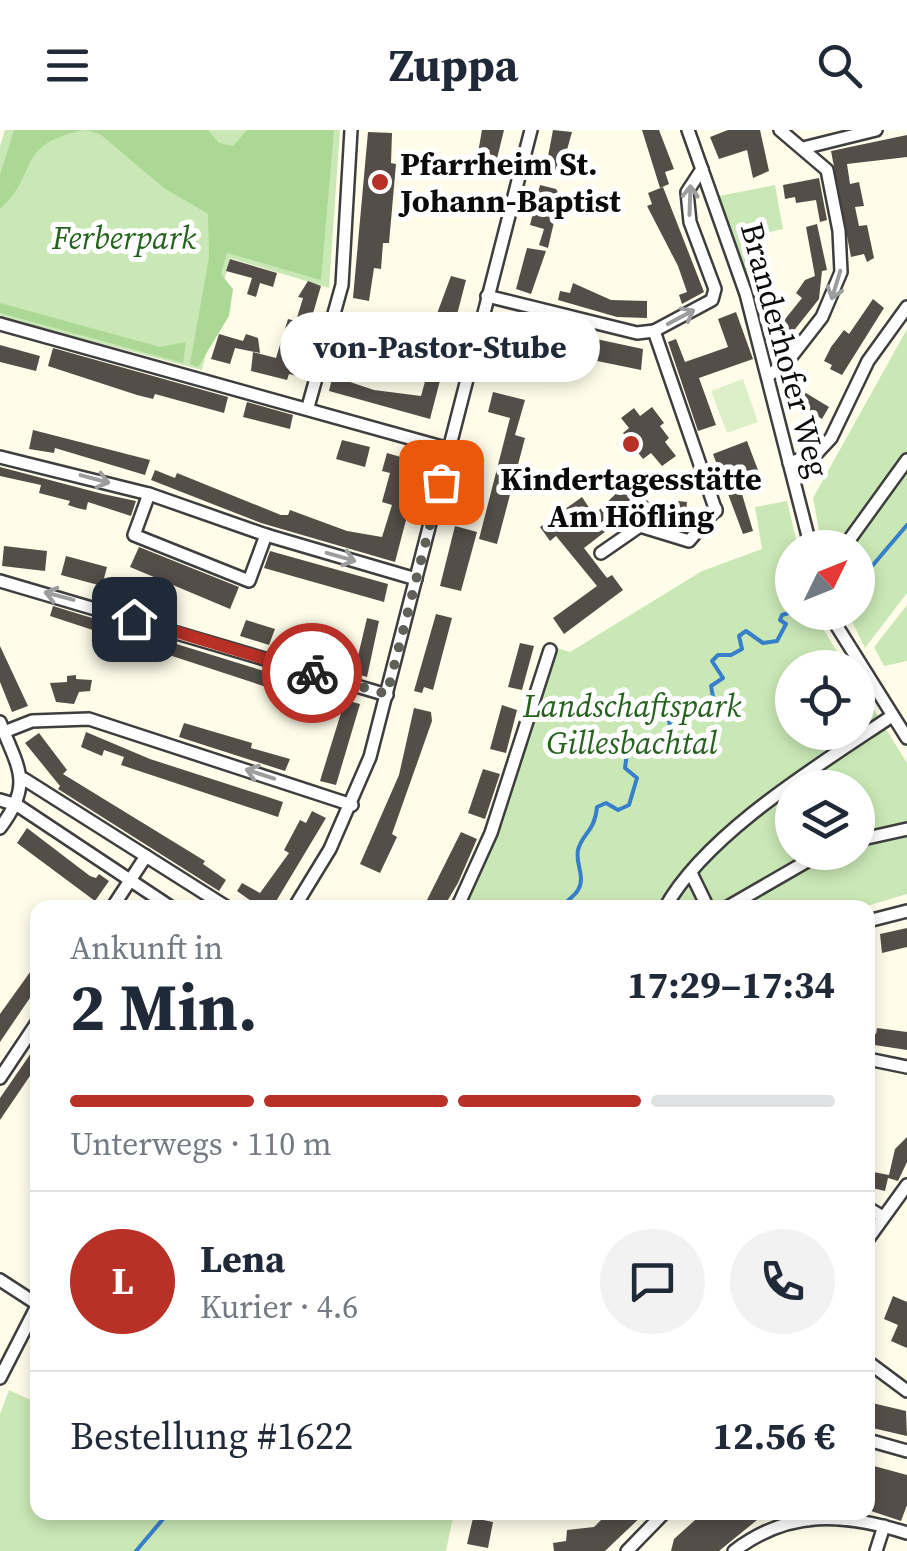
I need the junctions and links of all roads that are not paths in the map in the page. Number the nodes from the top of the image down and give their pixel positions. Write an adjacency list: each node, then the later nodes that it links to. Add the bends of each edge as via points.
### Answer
1 (352, 130): 13 (street, via 342,286)
2 (531, 130): 8 (street)
3 (688, 130): 7 (street, Branderhofer Weg)
4 (780, 130): 6 (street)
5 (876, 130): 6 (street)
6 (803, 148): 12 (street, one-way to 12, via 827,170 832,189 841,246 837,286 787,362)
7 (702, 169): 11 (street, Branderhofer Weg, one-way to 7, via 712,300 715,289 690,222 687,192); 12 (street, Branderhofer Weg)
8 (487, 296): 11 (street, via 620,332); 14 (street)
9 (907, 307): 17 (street, via 868,361 831,438 816,454)
10 (0, 324): 13 (street)
11 (654, 332): 22 (street, via 716,510 689,541 640,526)
12 (768, 376): 17 (street, Branderhofer Weg)
13 (308, 408): 14 (street)
14 (449, 449): 23 (street)
15 (0, 457): 18 (street, one-way to 18)
16 (907, 460): 20 (street)
17 (789, 463): 19 (street, Branderhofer Weg)
18 (149, 494): 21 (street); 21 (street, via 134,535 249,581)
19 (806, 530)
20 (856, 530)
21 (266, 535): 23 (street, one-way to 23)
22 (601, 553)
23 (416, 580): 27 (street)
24 (0, 581): 27 (street, one-way to 24)
25 (839, 630): 28 (street)
26 (550, 650): 46 (street, via 491,833)
27 (387, 694): 34 (street)
28 (892, 716): 30 (street); 40 (street, via 772,797)
29 (2, 727): 31 (street); 34 (street, one-way to 29, via 89,719)
30 (907, 738)
31 (24, 779): 33 (street); 38 (street)
32 (0, 800): 33 (street)
33 (18, 805): 35 (street); 41 (street)
34 (352, 805): 45 (street)
35 (0, 828)
36 (907, 830): 37 (street)
37 (875, 837)
38 (146, 856): 41 (street); 44 (street)
39 (792, 870): 49 (street)
40 (691, 872): 47 (street); 48 (street)
41 (130, 880): 42 (street); 43 (street)
42 (117, 900)
43 (160, 900)
44 (215, 900)
45 (299, 900)
46 (461, 900)
47 (671, 900)
48 (704, 900)
49 (740, 900)
50 (907, 911): 51 (street)
51 (875, 919)
52 (30, 1033): 55 (street)
53 (875, 1060): 54 (street)
54 (907, 1067)
55 (0, 1078)
56 (905, 1192): 58 (street)
57 (875, 1212): 58 (street)
58 (883, 1217): 59 (street)
59 (875, 1229)
60 (0, 1280): 61 (street)
61 (30, 1299)
62 (30, 1317): 64 (street)
63 (875, 1367): 65 (street)
64 (2, 1371)
65 (907, 1391)
66 (875, 1442): 67 (street)
67 (907, 1451)
68 (658, 1520): 73 (street)
69 (801, 1520): 74 (street, via 754,1535)
70 (842, 1520): 71 (street)
71 (884, 1526): 72 (street); 75 (street)
72 (907, 1533)
73 (627, 1551)
74 (734, 1551)
75 (876, 1551)

